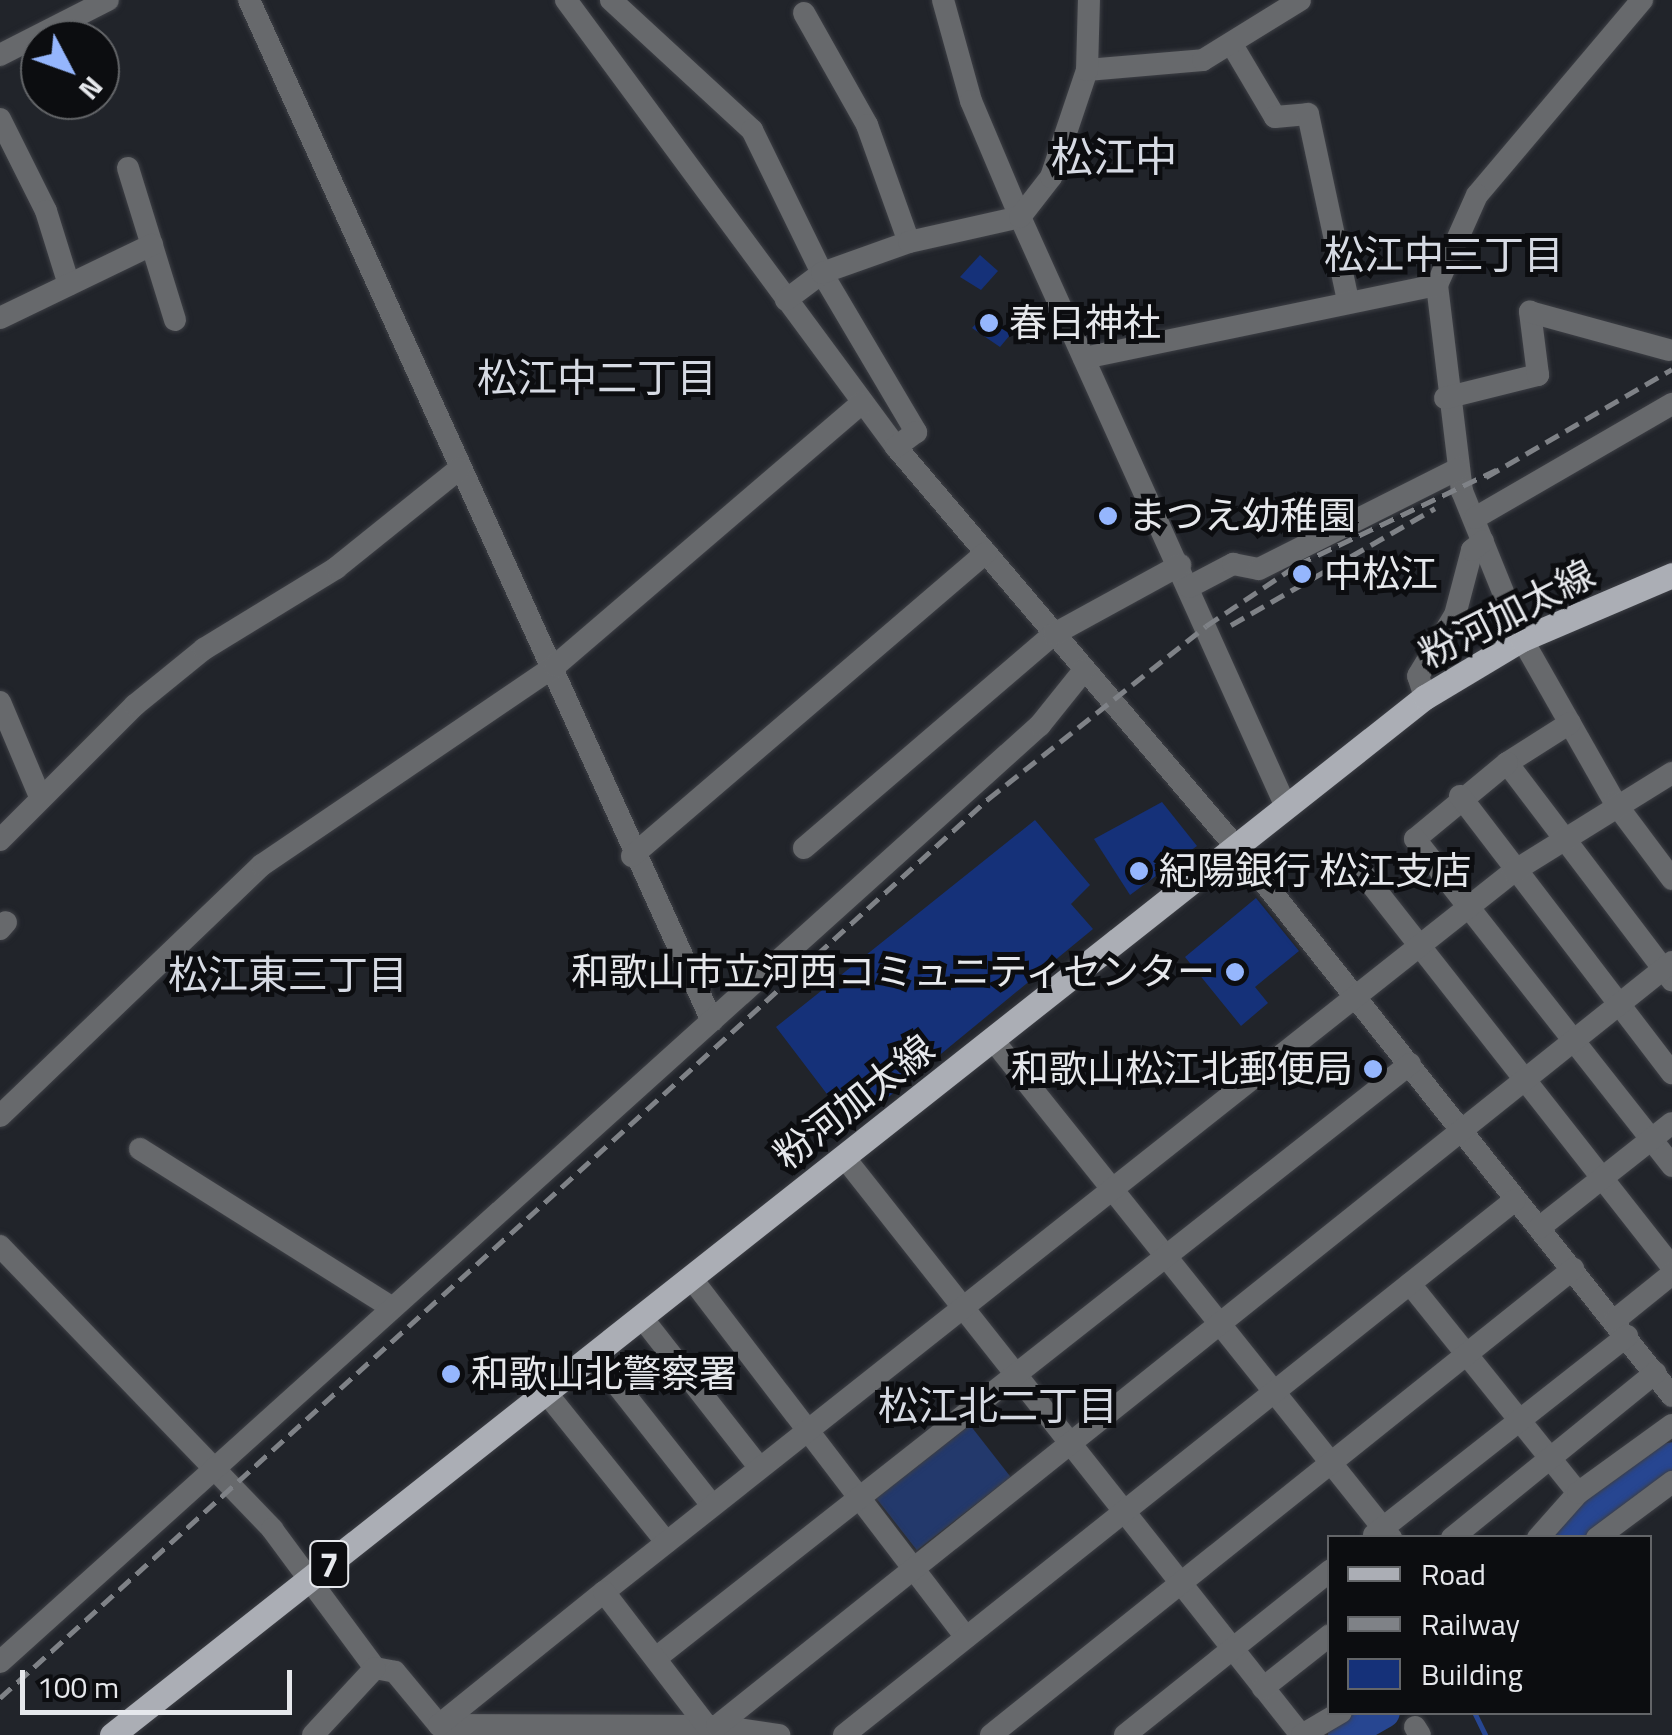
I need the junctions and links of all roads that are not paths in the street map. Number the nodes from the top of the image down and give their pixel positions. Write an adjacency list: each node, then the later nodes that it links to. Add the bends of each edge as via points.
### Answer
1 (108, 0): 11 (street)
2 (249, 0): 31 (street)
3 (566, 0): 21 (street)
4 (611, 0): 18 (street, via 752,130)
5 (943, 0): 15 (street, via 970,101)
6 (1088, 0): 12 (street)
7 (1300, 0): 10 (street)
8 (1642, 0): 20 (street, via 1477,196)
9 (804, 13): 16 (street, via 867,125)
10 (1234, 48): 12 (street, via 1203,60); 22 (street, via 1276,117 1308,114)
11 (0, 55)
12 (1088, 70): 15 (street, via 1052,177)
13 (0, 120): 19 (street, via 46,211)
14 (128, 168): 17 (street)
15 (1020, 218): 16 (street); 26 (street)
16 (909, 242): 18 (street)
17 (152, 245): 19 (street); 24 (street)
18 (822, 272): 21 (street); 30 (street, via 916,432)
19 (69, 285): 23 (street)
20 (1437, 285): 22 (street); 27 (street)
21 (786, 300): 28 (street)
22 (1348, 300): 26 (street)
23 (0, 318)
24 (174, 320)
25 (1671, 349): 27 (street, via 1530,312 1538,375)
26 (1084, 358): 37 (street)
27 (1445, 398): 32 (street)
28 (862, 403): 30 (street); 40 (street)
29 (1672, 404): 33 (street)
30 (896, 447): 35 (street)
31 (460, 469): 40 (street); 48 (street, via 336,568 204,648)
32 (1458, 469): 33 (street); 37 (street, via 1259,568 1233,564)
33 (1474, 518): 34 (street)
34 (1484, 540): 39 (street); 42 (street, via 1472,550 1455,614 1418,676)
35 (986, 552): 38 (street); 55 (street)
36 (1672, 575): 39 (main road, 粉河加太線 / 7)
37 (1184, 576): 38 (street); 50 (street)
38 (1054, 634): 41 (street); 54 (street)
39 (1522, 639): 42 (main road, 粉河加太線 / 7); 44 (street)
40 (555, 666): 55 (street); 70 (street, via 262,865)
41 (1084, 670): 53 (street); 64 (street, via 1040,725)
42 (1424, 697): 50 (main road, 粉河加太線 / 7)
43 (0, 702): 48 (street)
44 (1570, 724): 45 (street); 49 (street)
45 (1507, 764): 47 (street); 52 (street)
46 (1672, 773): 49 (street)
47 (1460, 796): 57 (street); 59 (street, via 1414,838)
48 (41, 799): 51 (street)
49 (1615, 803): 52 (street); 58 (street)
50 (1286, 807): 53 (main road, 粉河加太線 / 7)
51 (3, 827)
52 (1561, 840): 57 (street); 61 (street)
53 (1236, 847): 62 (street); 65 (main road, 粉河加太線 / 7)
54 (804, 848)
55 (632, 856): 64 (street)
56 (1357, 866): 60 (street)
57 (1514, 871): 59 (street); 63 (street)
58 (1672, 879)
59 (1466, 908): 60 (street); 66 (street)
60 (1418, 946): 62 (street); 69 (street)
61 (1669, 971): 63 (street)
62 (1356, 994): 67 (street); 78 (street)
63 (1616, 1006): 66 (street); 68 (street)
64 (712, 1020): 88 (street)
65 (993, 1040): 75 (main road, 粉河加太線 / 7); 78 (street)
66 (1571, 1040): 69 (street); 73 (street)
67 (1410, 1064): 72 (street); 82 (street)
68 (1672, 1072)
69 (1524, 1080): 72 (street); 77 (street)
70 (0, 1116)
71 (1672, 1123): 73 (street)
72 (1461, 1130): 79 (street); 90 (street)
73 (1651, 1139): 76 (street); 77 (street)
74 (140, 1148): 88 (street)
75 (844, 1157): 85 (main road, 粉河加太線 / 7); 87 (street)
76 (1672, 1166)
77 (1601, 1178): 80 (street); 84 (street)
78 (1109, 1189): 82 (street); 87 (street)
79 (1515, 1200): 80 (street); 86 (street)
80 (1540, 1228): 83 (street)
81 (0, 1246): 106 (street)
82 (1165, 1257): 90 (street); 95 (street)
83 (1573, 1269): 91 (street); 92 (street)
84 (1672, 1270): 91 (street)
85 (692, 1279): 89 (main road, 粉河加太線 / 7); 101 (street)
86 (1410, 1284): 92 (street); 96 (street)
87 (960, 1307): 95 (street); 101 (street)
88 (392, 1308): 106 (street)
89 (642, 1319): 93 (main road, 粉河加太線 / 7); 105 (street)
90 (1218, 1322): 96 (street); 102 (street)
91 (1621, 1328): 94 (street); 99 (street)
92 (1466, 1353): 99 (street); 104 (street)
93 (595, 1357): 97 (main road, 粉河加太線 / 7); 110 (street)
94 (1655, 1373): 98 (street); 103 (street)
95 (1014, 1377): 102 (street); 109 (street)
96 (1274, 1391): 104 (street); 111 (street)
97 (548, 1396): 116 (street); 119 (main road, 粉河加太線 / 7)
98 (1672, 1396)
99 (1520, 1421): 103 (street); 112 (street)
100 (1672, 1426): 108 (street)
101 (805, 1430): 105 (street); 109 (street)
102 (1068, 1445): 111 (street); 117 (street)
103 (1550, 1458): 108 (street); 113 (street)
104 (1329, 1460): 112 (street); 120 (street)
105 (759, 1467): 110 (street)
106 (215, 1469): 119 (street); 126 (street)
107 (1672, 1482): 115 (street)
108 (1578, 1492): 114 (street)
109 (859, 1499): 117 (street); 125 (street)
110 (712, 1505): 116 (street)
111 (1123, 1512): 120 (street); 122 (street)
112 (1382, 1534)
113 (1456, 1535)
114 (1541, 1535)
115 (1600, 1535)
116 (666, 1542): 121 (street)
117 (912, 1568): 122 (street); 131 (street)
118 (1327, 1573): 124 (street)
119 (310, 1579): 127 (street); 132 (main road, 粉河加太線 / 7)
120 (1178, 1582): 124 (street); 136 (street)
121 (604, 1592): 125 (street); 130 (street)
122 (966, 1637): 135 (street)
123 (1327, 1637): 128 (street)
124 (1232, 1648): 128 (street); 137 (street)
125 (656, 1658): 131 (street)
126 (0, 1662)
127 (375, 1668): 130 (street, via 395,1672); 133 (street)
128 (1263, 1688): 138 (street)
129 (1337, 1715): 138 (street)
130 (440, 1724): 131 (street)
131 (712, 1726): 134 (street)
132 (125, 1731)
133 (313, 1735)
134 (779, 1735)
135 (844, 1735)
136 (992, 1735)
137 (1125, 1735)
138 (1301, 1735)

